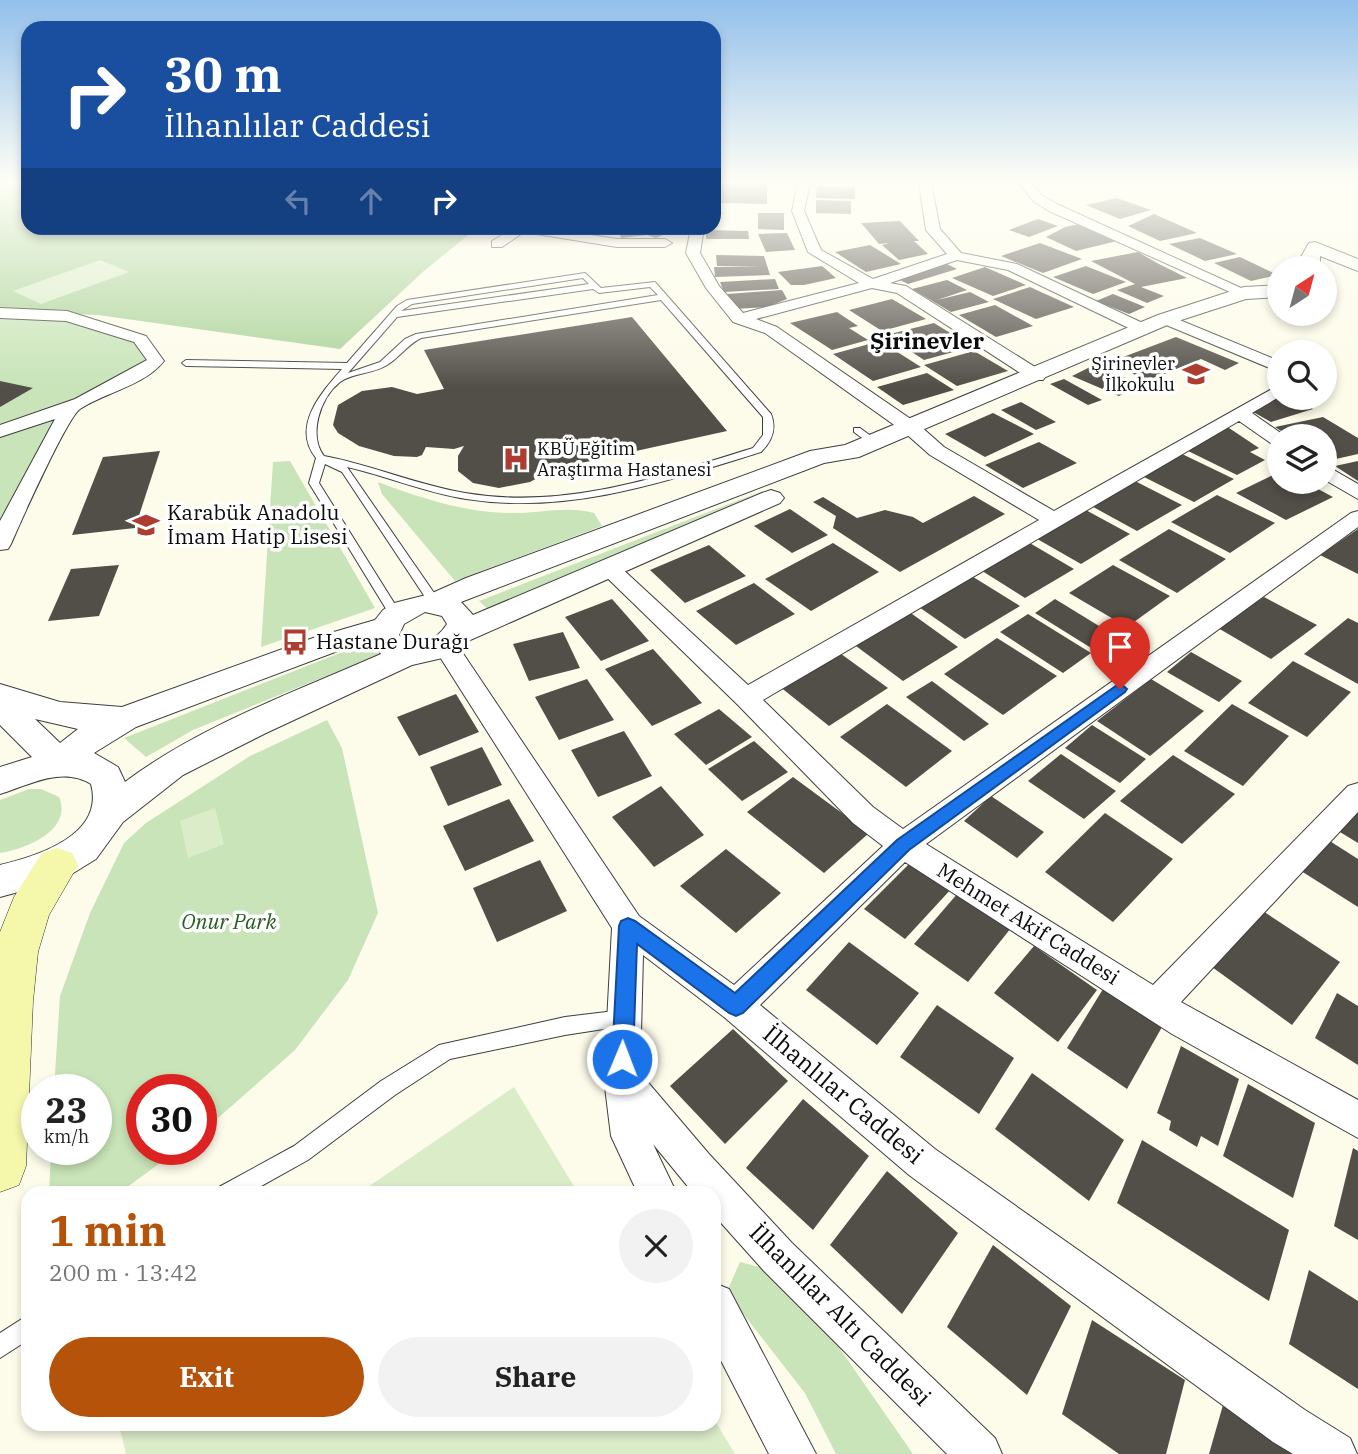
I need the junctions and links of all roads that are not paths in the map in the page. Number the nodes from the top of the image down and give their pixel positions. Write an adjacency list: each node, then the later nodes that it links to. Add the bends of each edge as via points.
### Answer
1 (693, 251): 13 (street, via 713,288)
2 (815, 251): 8 (street)
3 (951, 251): 5 (street)
4 (1150, 251): 10 (street)
5 (956, 256): 8 (street); 15 (street, via 1012,267)
6 (1337, 257): 7 (street)
7 (1358, 267)
8 (872, 284): 13 (street); 19 (street, via 901,289)
9 (1267, 292): 10 (street)
10 (1244, 293): 14 (street)
11 (663, 297): 18 (lane, via 652,284 599,291 585,275 410,302 394,314); 20 (lane, via 419,336 383,365); 28 (lane, via 768,415 771,429 766,443 757,450 611,494 537,503 464,496)
12 (0, 313): 22 (street, via 67,316 140,339 156,361 117,387)
13 (739, 319): 24 (street, via 771,330)
14 (1165, 319): 15 (street); 16 (street)
15 (1143, 328): 19 (street)
16 (1267, 362)
17 (186, 363): 18 (lane)
18 (351, 366): 20 (lane)
19 (1037, 376): 24 (street)
20 (341, 379): 28 (lane, via 327,392 312,422 313,448)
21 (1267, 397): 23 (street)
22 (70, 408): 25 (street); 33 (street)
23 (1239, 413): 26 (street); 32 (street)
24 (911, 428): 27 (street); 32 (street, via 937,451)
25 (0, 431)
26 (1267, 432)
27 (860, 442): 34 (street, via 839,468); 35 (street, via 475,584)
28 (321, 458): 35 (lane, via 346,470); 36 (lane, via 314,483)
29 (1337, 479): 30 (street)
30 (1358, 493)
31 (1358, 517): 47 (street)
32 (1053, 519): 40 (street)
33 (0, 544)
34 (609, 569): 37 (street); 40 (street, Mehmet Akif Caddesi)
35 (435, 604): 36 (street, via 414,605); 37 (street, via 460,617)
36 (390, 621): 38 (street, via 387,641); 42 (street)
37 (452, 639): 38 (street, via 434,651); 50 (street, İlhanlılar Caddesi)
38 (410, 653): 46 (street, via 171,766)
39 (0, 695): 42 (street, via 50,714)
40 (746, 698): 47 (street, Mehmet Akif Caddesi, via 863,815)
41 (0, 706): 43 (street)
42 (124, 719): 43 (street)
43 (59, 762): 44 (street, via 25,769); 46 (street, via 95,766 109,777 115,792)
44 (0, 781)
45 (1358, 794): 52 (street)
46 (113, 811): 48 (street, via 92,840)
47 (903, 845): 52 (street, Mehmet Akif Caddesi); 53 (street)
48 (57, 866): 49 (street, via 29,877); 51 (main road, via 29,910)
49 (0, 881)
50 (628, 926): 53 (street, İlhanlılar Caddesi); 54 (street)
51 (8, 965): 57 (main road)
52 (1156, 1005): 56 (street, Mehmet Akif Caddesi)
53 (736, 1006): 67 (street, İlhanlılar Caddesi, via 922,1161)
54 (623, 1018): 55 (street); 58 (lane, via 446,1051 301,1153)
55 (622, 1079): 59 (street, via 629,1136); 60 (street, İlhanlılar Altı Caddesi)
56 (1358, 1120)
57 (0, 1166)
58 (241, 1186)
59 (654, 1186)
60 (716, 1186)
61 (721, 1192): 66 (street, İlhanlılar Altı Caddesi, via 778,1257)
62 (721, 1317): 65 (street)
63 (21, 1332): 64 (lane)
64 (0, 1348)
65 (793, 1454)
66 (979, 1454)
67 (1334, 1454)

